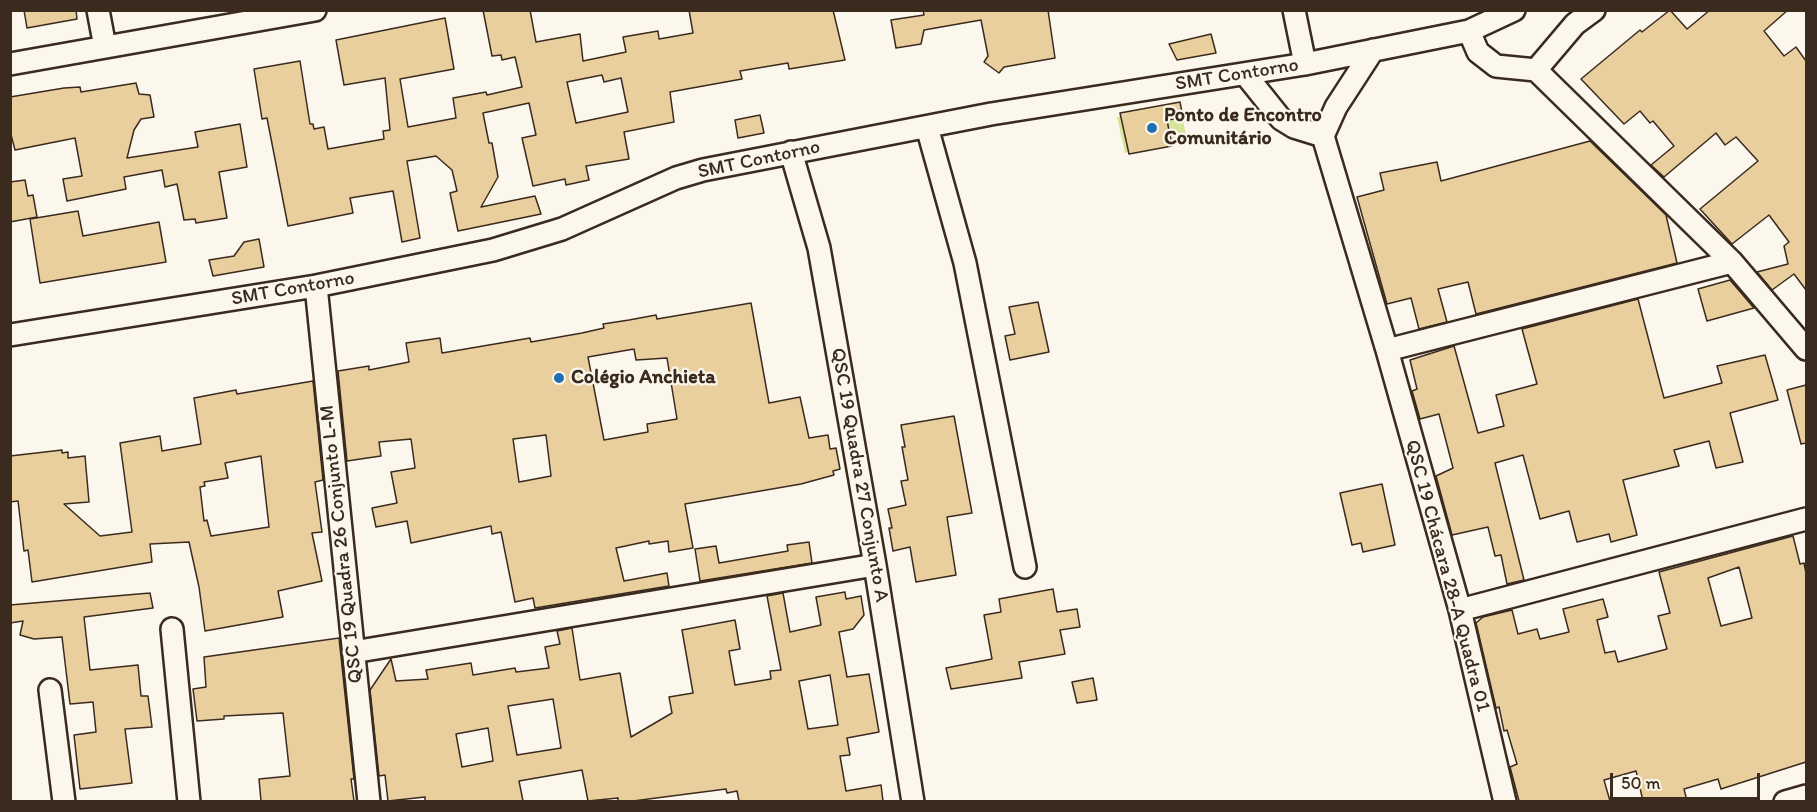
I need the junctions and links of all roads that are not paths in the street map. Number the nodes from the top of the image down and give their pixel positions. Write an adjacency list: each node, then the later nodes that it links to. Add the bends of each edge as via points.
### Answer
1 (98, 10): 8 (street)
2 (315, 10): 8 (street)
3 (1294, 10): 11 (street)
4 (1514, 10): 7 (street, SMT Contorno)
5 (1594, 10): 6 (street)
6 (1571, 17): 12 (street)
7 (1469, 31): 9 (street, SMT Contorno); 12 (street, via 1478,52 1496,66)
8 (105, 46): 10 (street)
9 (1373, 50): 11 (street, SMT Contorno); 15 (street, via 1336,107)
10 (10, 64)
11 (1305, 64): 13 (street, SMT Contorno)
12 (1536, 70): 17 (street)
13 (1245, 74): 14 (street, SMT Contorno); 15 (street, via 1281,119)
14 (927, 127): 16 (street, SMT Contorno); 24 (street, via 965,263)
15 (1323, 136): 21 (street, QSC 19 Chácara 28-A Quadra 01)
16 (791, 152): 18 (street, SMT Contorno, via 676,178 522,243); 23 (street, QSC 19 Quadra 27 Conjunto A, via 819,248)
17 (1732, 262): 20 (street); 21 (street)
18 (316, 286): 19 (street, SMT Contorno); 27 (street, QSC 19 Quadra 26 Conjunto L-M)
19 (10, 335)
20 (1806, 349)
21 (1387, 350): 25 (street, QSC 19 Chácara 28-A Quadra 01)
22 (1806, 519): 25 (street)
23 (875, 565): 27 (street); 33 (street, QSC 19 Quadra 27 Conjunto A)
24 (1025, 567)
25 (1460, 610): 34 (street, QSC 19 Chácara 28-A Quadra 01)
26 (172, 629): 31 (street)
27 (353, 652): 32 (street, QSC 19 Quadra 26 Conjunto L-M)
28 (50, 690): 30 (street)
29 (1806, 796): 35 (street)
30 (64, 801)
31 (189, 801)
32 (369, 801)
33 (913, 801)
34 (1505, 801)
35 (1785, 801)

